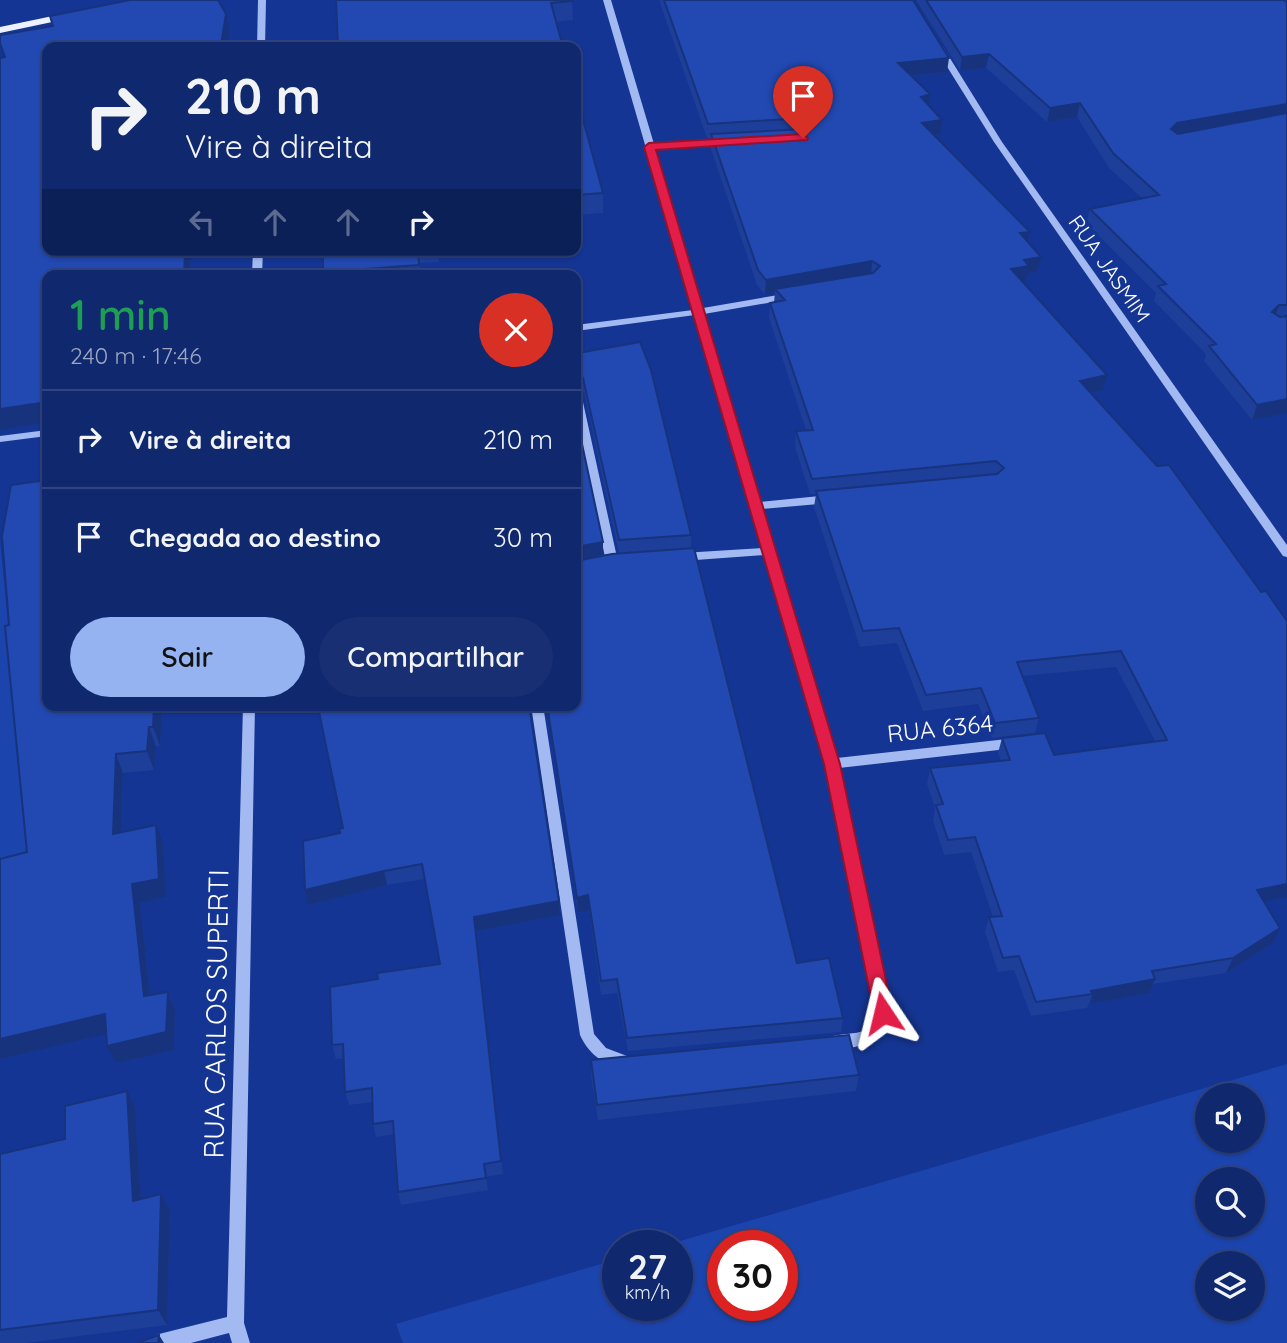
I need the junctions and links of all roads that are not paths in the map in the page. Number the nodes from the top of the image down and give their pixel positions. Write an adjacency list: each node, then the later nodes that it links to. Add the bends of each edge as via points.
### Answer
1 (262, 0): 6 (street)
2 (607, 0): 8 (street)
3 (87, 12): 4 (main road)
4 (0, 30)
5 (931, 36): 18 (street, RUA JASMIM, via 998,142)
6 (261, 42)
7 (733, 142): 8 (street)
8 (649, 147): 10 (street)
9 (804, 293): 10 (street)
10 (698, 312): 11 (street); 16 (street)
11 (581, 327)
12 (581, 422): 20 (street, via 606,564)
13 (42, 434): 14 (street)
14 (0, 439)
15 (841, 498): 16 (street)
16 (757, 506): 17 (street)
17 (769, 551): 19 (street); 24 (street)
18 (1287, 553)
19 (664, 559)
20 (625, 561)
21 (249, 711): 27 (street, RUA CARLOS SUPERTI)
22 (538, 711): 26 (street, via 587,1035 594,1049 607,1059)
23 (1026, 742): 24 (street, RUA 6364)
24 (832, 764): 25 (street, via 883,1013 871,1035)
25 (817, 1044)
26 (638, 1060)
27 (235, 1324): 28 (street); 29 (street)
28 (159, 1343)
29 (241, 1343)

